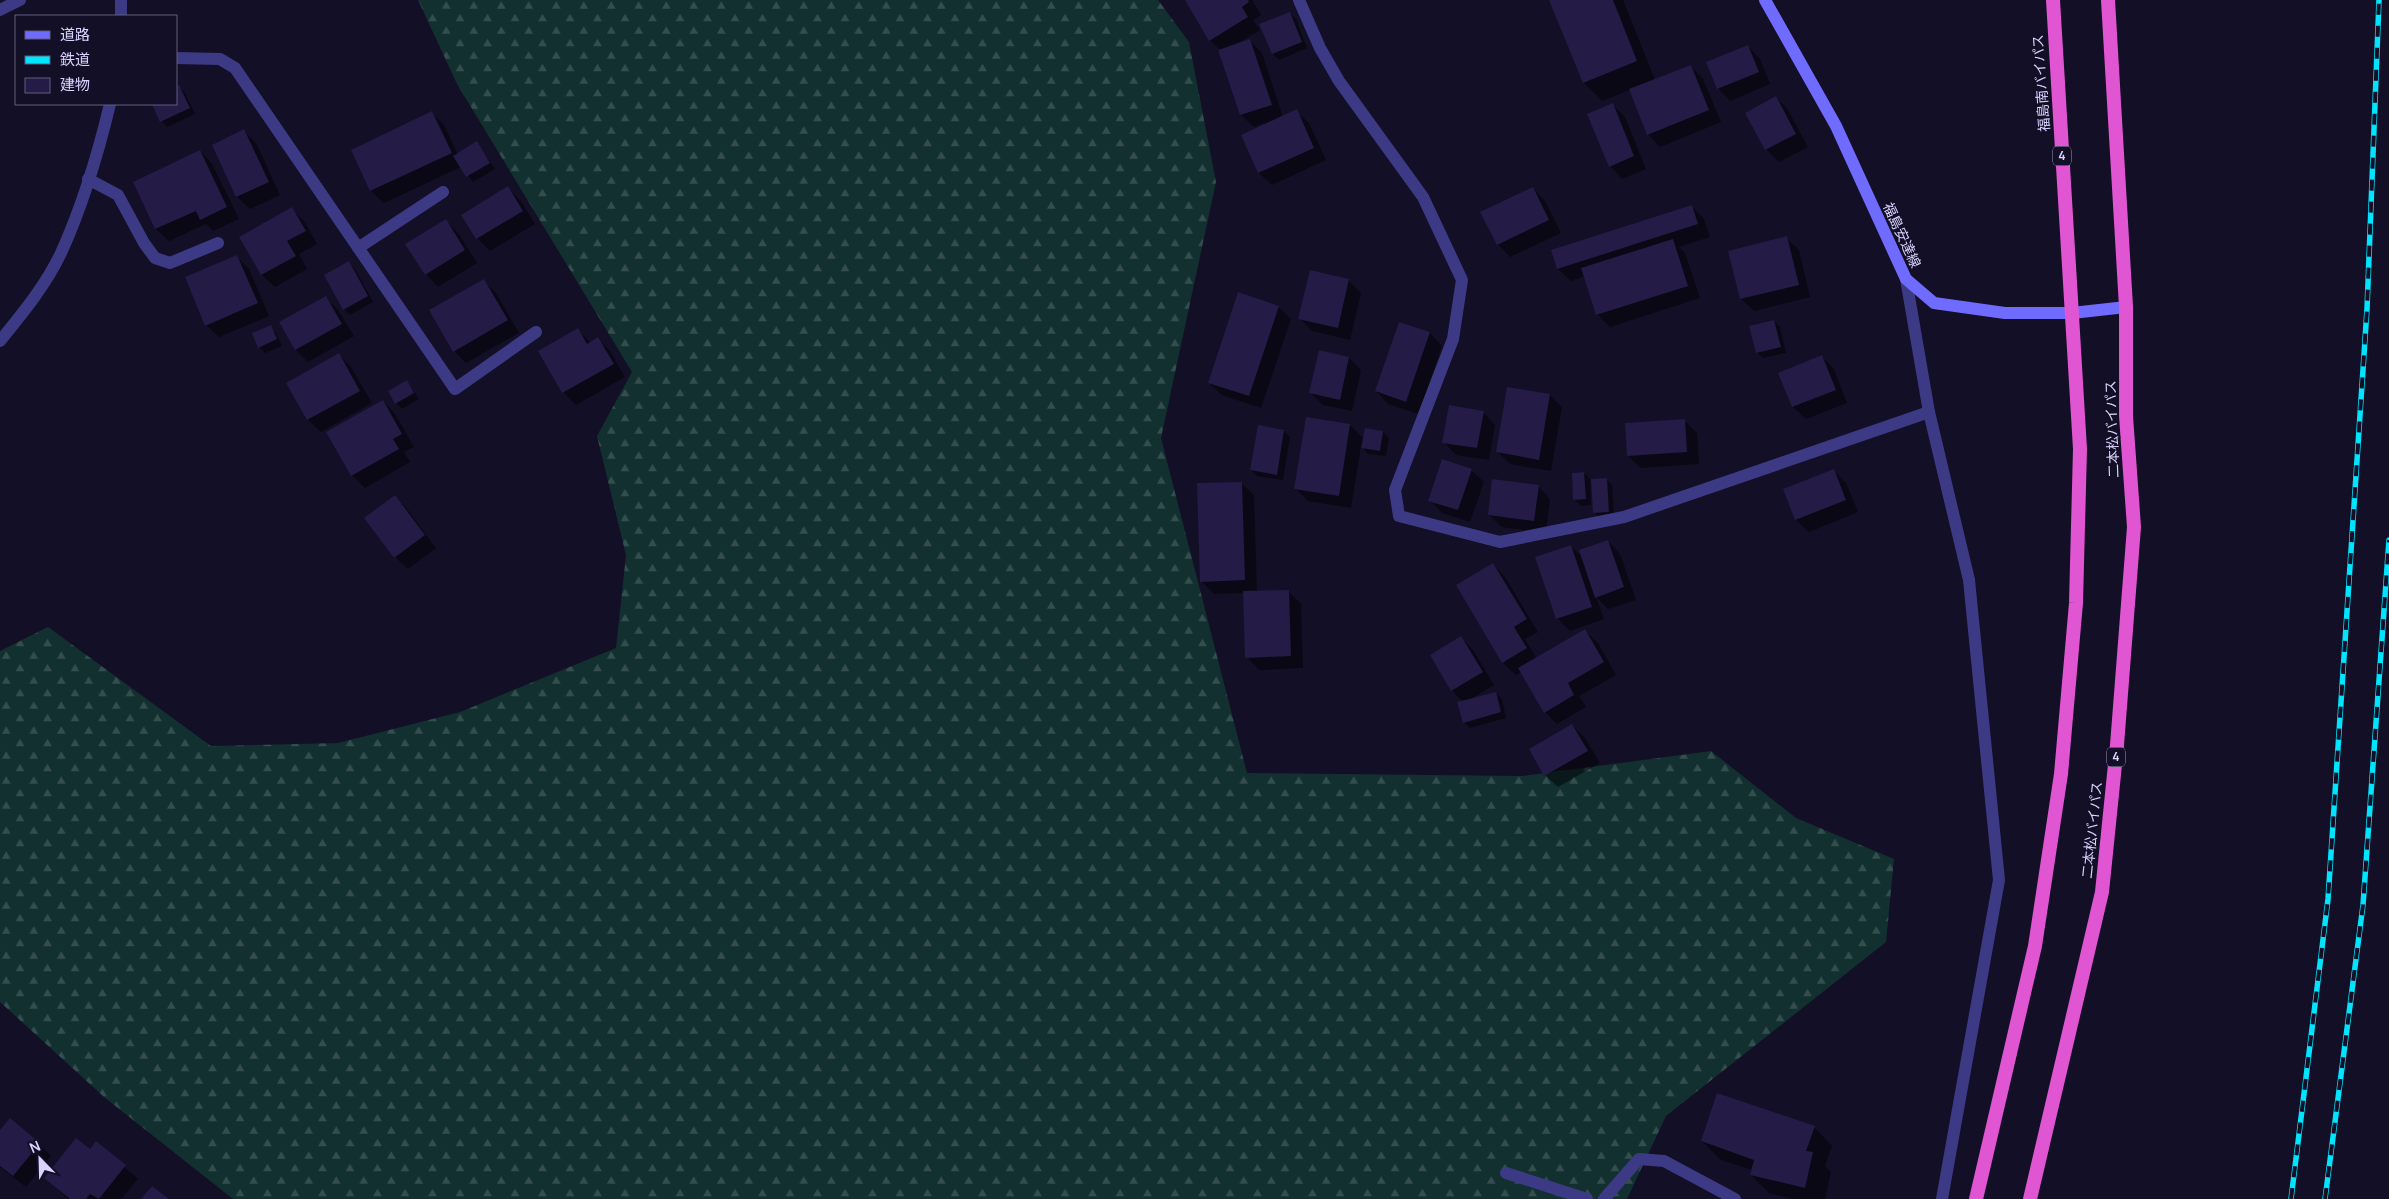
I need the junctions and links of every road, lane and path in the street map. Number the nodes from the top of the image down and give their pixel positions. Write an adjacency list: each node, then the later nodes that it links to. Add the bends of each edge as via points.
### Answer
1 (20, 0): 7 (street)
2 (120, 0): 8 (street)
3 (1299, 0): 20 (street, via 1320,48 1340,81 1424,197 1462,280 1453,339 1395,490 1399,516 1500,542 1624,517)
4 (1765, 0): 15 (main road, 福島安達線, via 1836,126)
5 (2053, 0): 17 (highway, 福島南バイパス / 4)
6 (2108, 0): 16 (highway, 4)
7 (0, 10)
8 (121, 15)
9 (178, 58): 14 (street, via 220,59 235,68)
10 (110, 105): 11 (street)
11 (88, 179): 13 (street, via 118,196 155,258 170,263); 19 (street, via 60,254 39,291)
12 (442, 192): 14 (street)
13 (218, 243)
14 (358, 248): 18 (street, via 455,389)
15 (1906, 279): 17 (main road, 福島安達線, via 1934,303 2005,313); 20 (street)
16 (2126, 307): 17 (main road, 福島安達線); 27 (highway, 二本松バイパス / 4, via 2126,416 2134,527 2102,892)
17 (2072, 313): 26 (highway, 4, via 2080,449 2076,604 2061,774 2034,946)
18 (536, 332)
19 (0, 342)
20 (1929, 412): 25 (street, via 1969,580 1999,880)
21 (1506, 1173): 22 (street)
22 (1587, 1199)
23 (1604, 1199): 24 (street, via 1639,1159 1664,1160)
24 (1735, 1199)
25 (1942, 1199)
26 (1976, 1199)
27 (2030, 1199)

